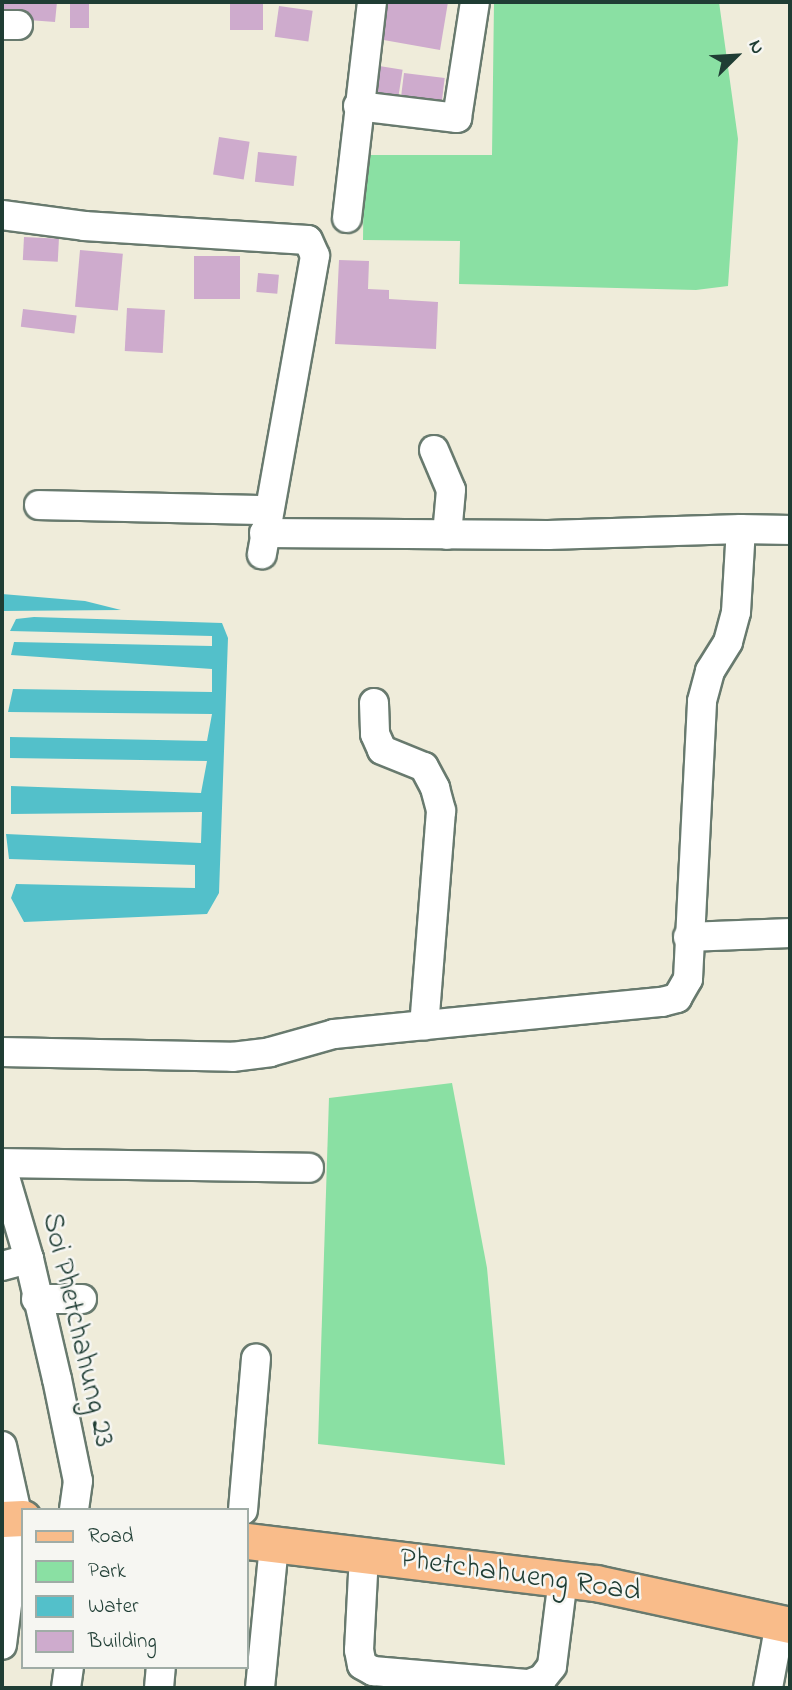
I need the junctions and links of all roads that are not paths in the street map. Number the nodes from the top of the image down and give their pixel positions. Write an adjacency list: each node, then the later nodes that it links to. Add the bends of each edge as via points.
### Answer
1 (372, 2): 3 (street)
2 (475, 2): 3 (street, via 457,118)
3 (358, 106): 5 (street)
4 (2, 215): 10 (street, via 84,226 308,240 315,256)
5 (347, 218)
6 (434, 450): 11 (street, via 451,490)
7 (39, 505): 10 (street)
8 (741, 529): 9 (street); 11 (street); 14 (street, via 736,612 728,642 709,671 702,701)
9 (790, 530)
10 (265, 532): 11 (street)
11 (447, 535)
12 (374, 703): 15 (street, via 374,734 382,750 424,766 441,811)
13 (790, 933): 14 (street)
14 (688, 937): 15 (street, via 688,979 677,998)
15 (424, 1025): 16 (street, via 334,1034 232,1057)
16 (2, 1052)
17 (2, 1165): 18 (street); 19 (street, Soi Phetchahung 23)
18 (309, 1168)
19 (29, 1259): 20 (street); 21 (street, Soi Phetchahung 23)
20 (2, 1266)
21 (36, 1299): 22 (street); 25 (street, Soi Phetchahung 23, via 78,1481)
22 (82, 1299)
23 (256, 1359): 26 (street)
24 (2, 1446): 27 (street)
25 (74, 1508)
26 (243, 1508)
27 (14, 1519): 32 (street)
28 (260, 1543): 29 (main road, Phetchahueng Road); 38 (street)
29 (364, 1555): 30 (main road, Phetchahueng Road); 35 (street, via 362,1665 373,1671)
30 (563, 1579): 31 (main road, Phetchahueng Road); 35 (street, via 552,1667)
31 (785, 1624): 39 (street)
32 (2, 1645)
33 (69, 1669): 36 (street)
34 (161, 1669): 37 (street)
35 (543, 1684)
36 (66, 1688)
37 (159, 1688)
38 (260, 1688)
39 (768, 1688)

